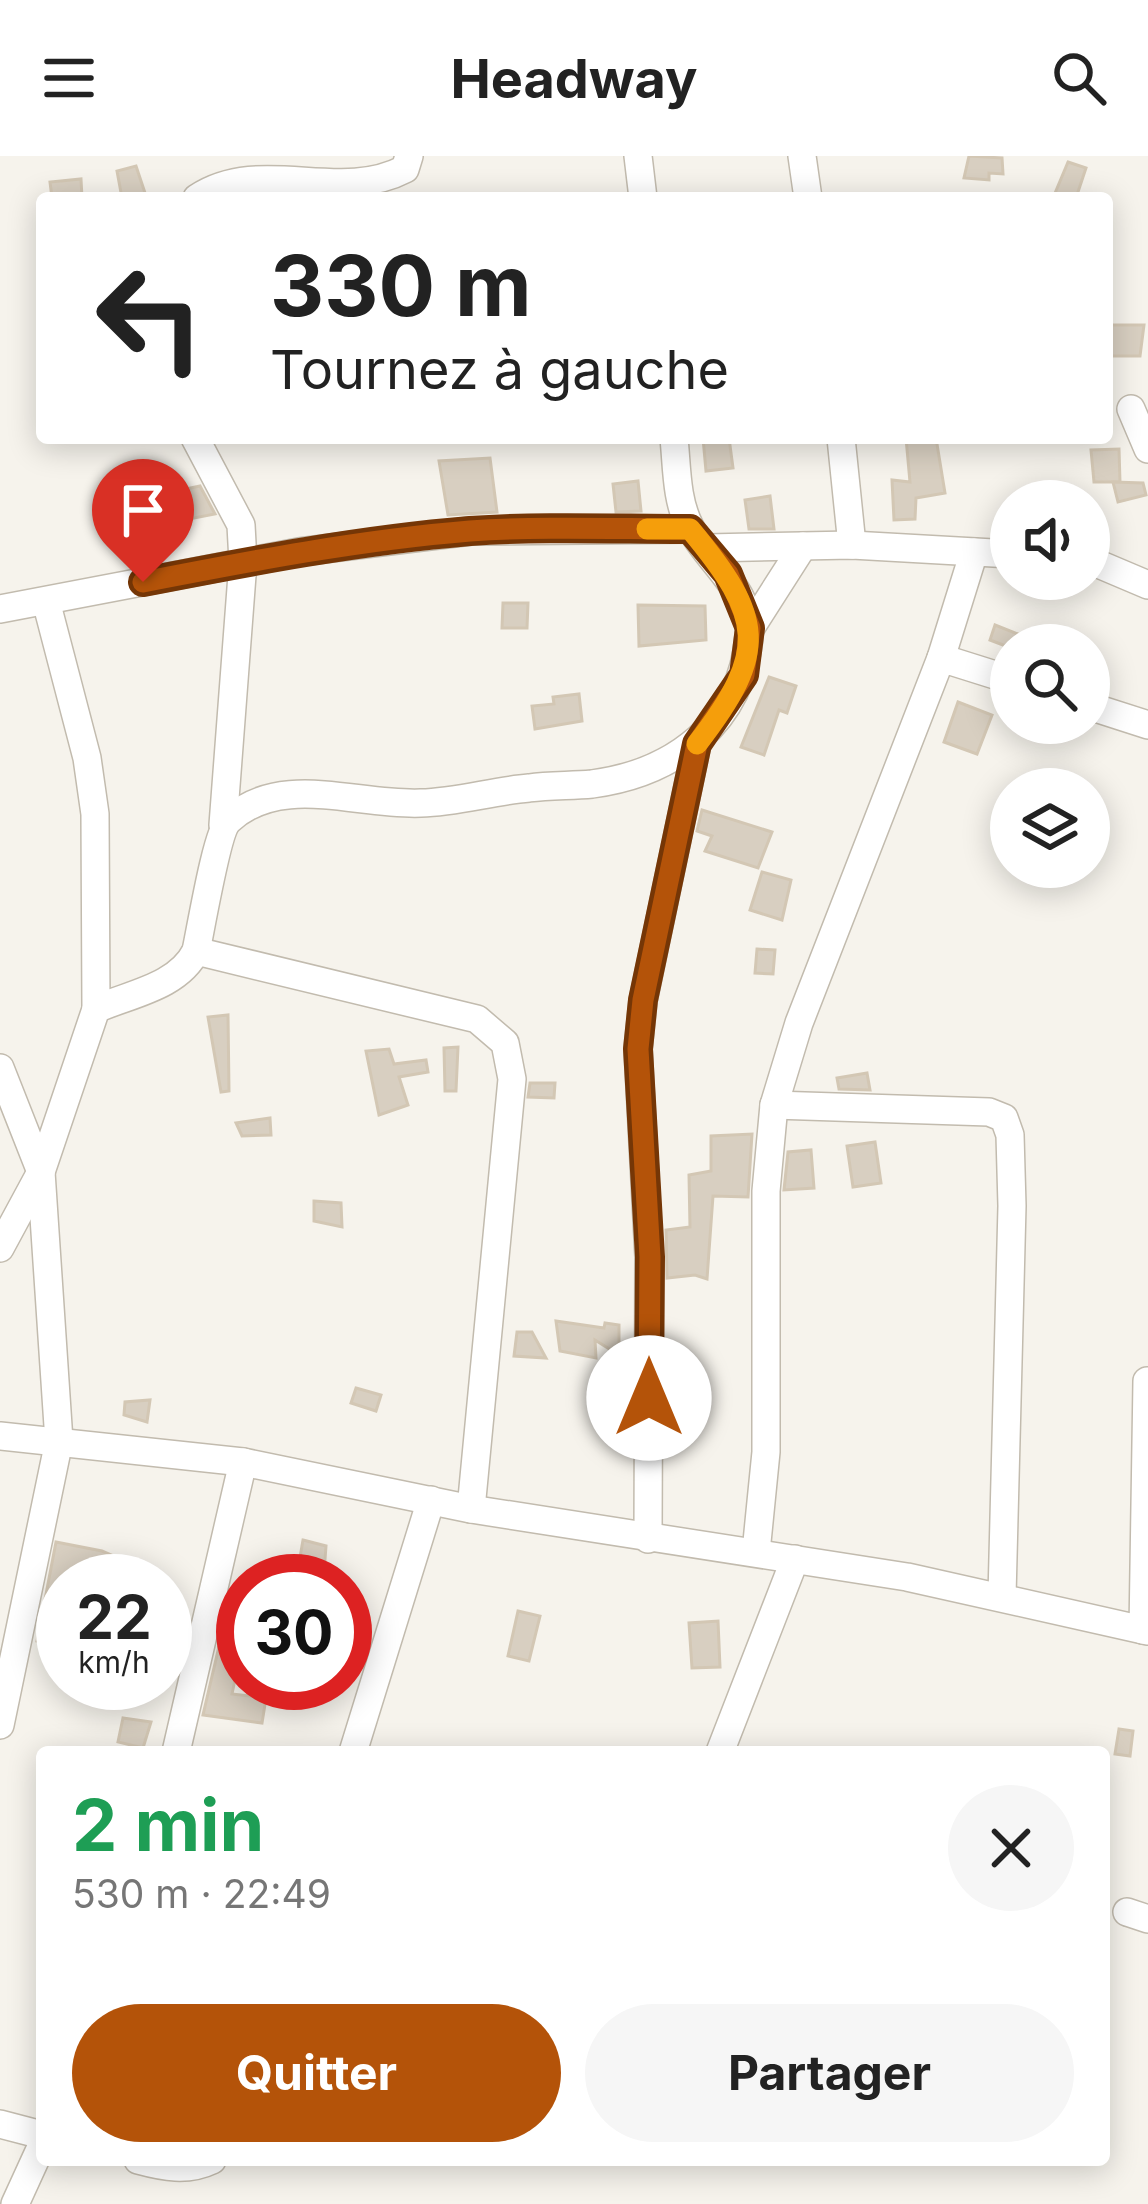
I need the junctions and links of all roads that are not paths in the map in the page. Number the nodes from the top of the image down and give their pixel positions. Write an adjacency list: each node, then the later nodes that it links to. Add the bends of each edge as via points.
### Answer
1 (409, 156): 4 (street, via 405,169 386,179 262,174)
2 (638, 156): 5 (street)
3 (802, 156): 6 (street)
4 (208, 192)
5 (642, 192)
6 (807, 192)
7 (1131, 409): 11 (street)
8 (198, 444): 17 (street, via 241,525)
9 (675, 444): 12 (street, via 679,497)
10 (842, 444): 13 (street)
11 (1148, 449)
12 (698, 538): 14 (street); 17 (street, via 471,531); 22 (street, via 728,574)
13 (852, 545): 14 (street); 15 (street)
14 (803, 546): 22 (street)
15 (974, 552): 16 (street); 23 (street)
16 (990, 553)
17 (242, 562): 20 (street); 28 (street)
18 (1110, 569): 19 (street)
19 (1148, 585)
20 (46, 601): 21 (street); 30 (street, via 95,814)
21 (0, 609)
22 (750, 628): 27 (street, via 744,675)
23 (940, 658): 24 (street); 32 (street)
24 (990, 673)
25 (1110, 713): 26 (street)
26 (1148, 725)
27 (697, 744): 28 (street, via 596,784 423,803 270,796); 41 (street, via 638,1049 650,1257)
28 (223, 825): 29 (street)
29 (196, 951): 30 (street, via 177,976); 40 (street, via 477,1019 505,1043 512,1079)
30 (96, 1009): 33 (street)
31 (0, 1068): 33 (street)
32 (774, 1105): 42 (street); 44 (street, via 1004,1118 1012,1206)
33 (41, 1172): 34 (street); 37 (street)
34 (0, 1248)
35 (1148, 1381): 45 (street)
36 (0, 1436): 37 (street)
37 (59, 1441): 38 (street); 46 (street)
38 (243, 1462): 39 (street); 48 (street)
39 (431, 1500): 40 (street); 49 (street)
40 (471, 1509): 41 (street)
41 (649, 1539): 42 (street)
42 (756, 1552): 43 (street)
43 (795, 1558): 44 (street); 50 (street)
44 (1002, 1596): 45 (street)
45 (1146, 1630)
46 (6, 1662): 47 (street)
47 (0, 1725)
48 (177, 1746)
49 (355, 1746)
50 (722, 1746)
51 (0, 2124): 52 (street)
52 (36, 2133)
53 (36, 2158): 56 (street)
54 (159, 2166): 55 (street)
55 (200, 2166)
56 (15, 2204)

